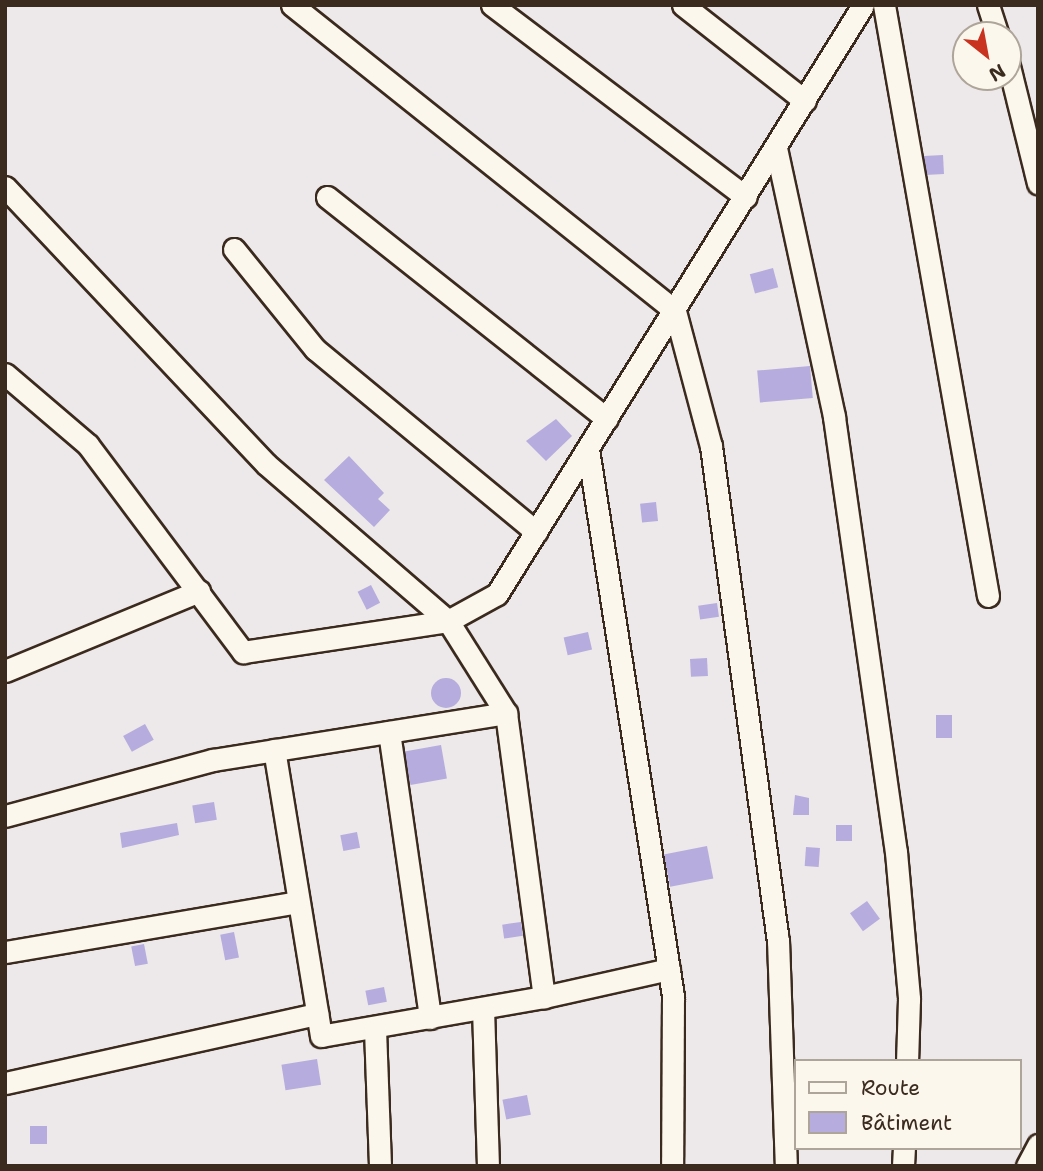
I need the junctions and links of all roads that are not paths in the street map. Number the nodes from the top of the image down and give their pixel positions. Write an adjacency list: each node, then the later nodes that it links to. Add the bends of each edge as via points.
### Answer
1 (292, 5): 14 (street)
2 (492, 5): 12 (street)
3 (683, 5): 7 (street)
4 (863, 5): 7 (street)
5 (884, 5): 21 (street)
6 (1015, 91): 9 (street)
7 (804, 101): 8 (street)
8 (776, 148): 12 (street); 36 (street, via 834,417 896,852 909,999)
9 (1038, 183)
10 (5, 187): 22 (street, via 266,464)
11 (327, 197): 17 (street)
12 (746, 197): 14 (street)
13 (234, 249): 19 (street, via 315,349)
14 (675, 312): 17 (street); 42 (street, via 711,446 778,940)
15 (5, 373): 16 (street)
16 (14, 395): 20 (street, via 88,445)
17 (607, 419): 18 (street)
18 (588, 449): 19 (street); 30 (street)
19 (536, 532): 22 (street, via 497,594)
20 (199, 591): 22 (street, via 243,652); 23 (street)
21 (988, 596)
22 (448, 621): 24 (street)
23 (5, 671)
24 (506, 713): 25 (street); 31 (street)
25 (389, 732): 26 (street); 34 (street)
26 (274, 750): 27 (street); 28 (street)
27 (5, 816)
28 (296, 902): 29 (street); 33 (street)
29 (5, 952)
30 (669, 969): 31 (street); 41 (street)
31 (544, 997): 32 (street)
32 (483, 1008): 34 (street); 40 (street)
33 (317, 1014): 35 (street, via 321,1036); 37 (street)
34 (430, 1018): 35 (street)
35 (375, 1029): 39 (street)
36 (907, 1059)
37 (5, 1083)
38 (1038, 1145): 43 (street)
39 (380, 1166)
40 (488, 1166)
41 (672, 1166)
42 (786, 1166)
43 (1027, 1166)

